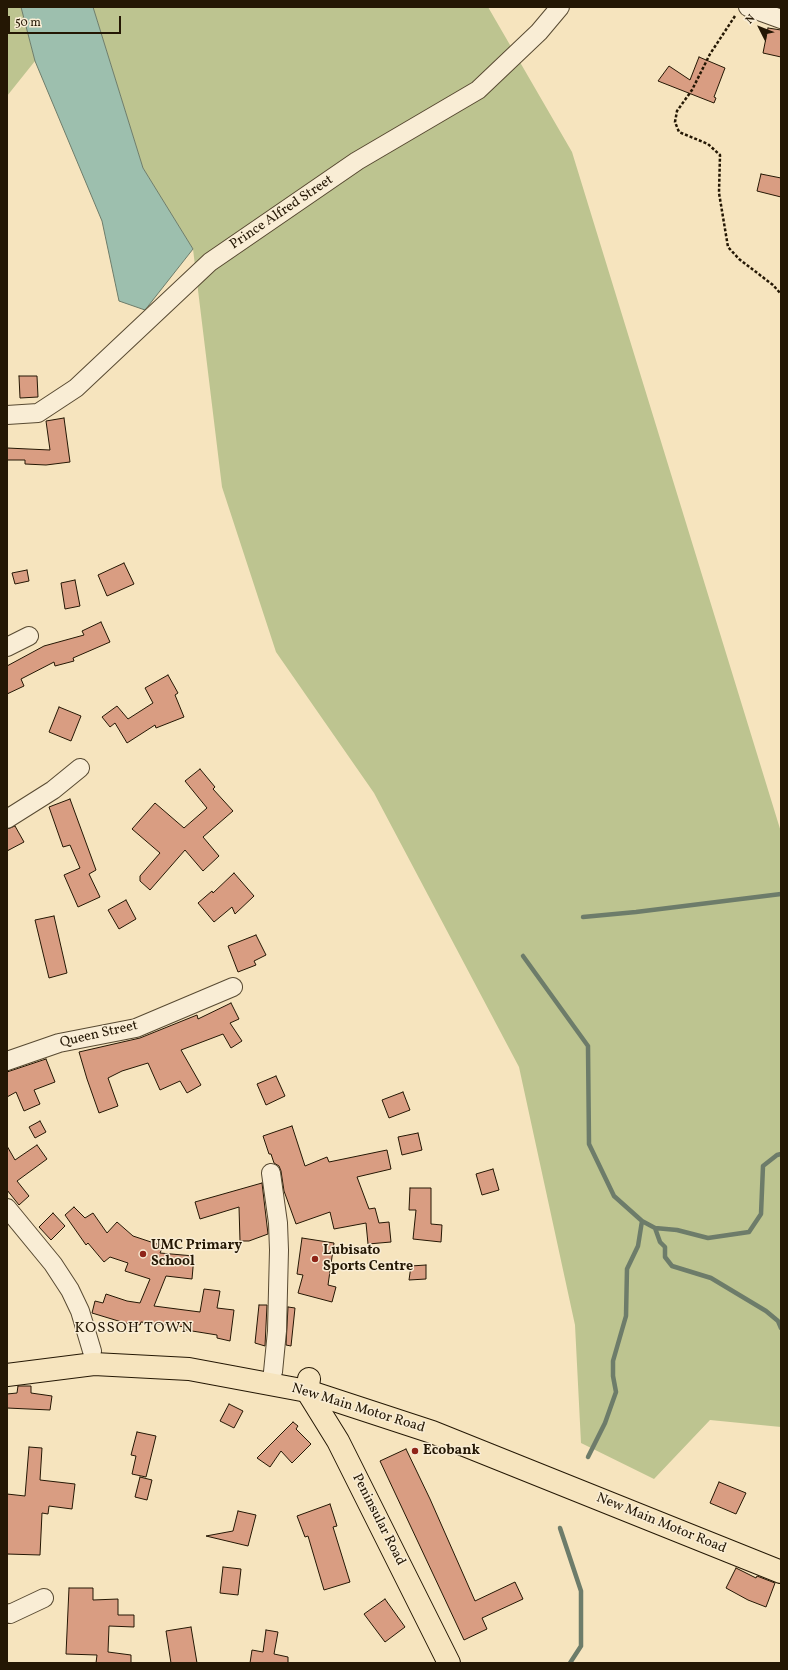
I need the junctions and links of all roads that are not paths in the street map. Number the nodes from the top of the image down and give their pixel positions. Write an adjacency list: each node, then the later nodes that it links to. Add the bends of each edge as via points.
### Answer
1 (560, 7): 4 (street, Prince Alfred Street, via 539,32 478,90 357,161 210,262 76,388 38,413)
2 (742, 10): 3 (street)
3 (781, 19)
4 (7, 415)
5 (29, 636): 6 (street)
6 (7, 647)
7 (80, 768): 8 (street, via 53,790)
8 (7, 819)
9 (233, 987): 10 (street, Queen Street, via 136,1028 59,1043)
10 (7, 1061)
11 (271, 1173): 15 (street, via 280,1250)
12 (7, 1208): 13 (street, via 53,1264 70,1290 80,1311)
13 (92, 1351): 14 (main road, New Main Motor Road); 15 (main road, New Main Motor Road, via 190,1357)
14 (7, 1362)
15 (273, 1372): 17 (main road, New Main Motor Road)
16 (7, 1376): 17 (main road, New Main Motor Road, via 94,1364 188,1368)
17 (308, 1385): 18 (main road, New Main Motor Road, via 437,1419); 19 (main road, New Main Motor Road); 22 (main road, Peninsular Road)
18 (781, 1557)
19 (781, 1572)
20 (44, 1598): 21 (street, via 10,1614)
21 (7, 1613)
22 (449, 1663)

